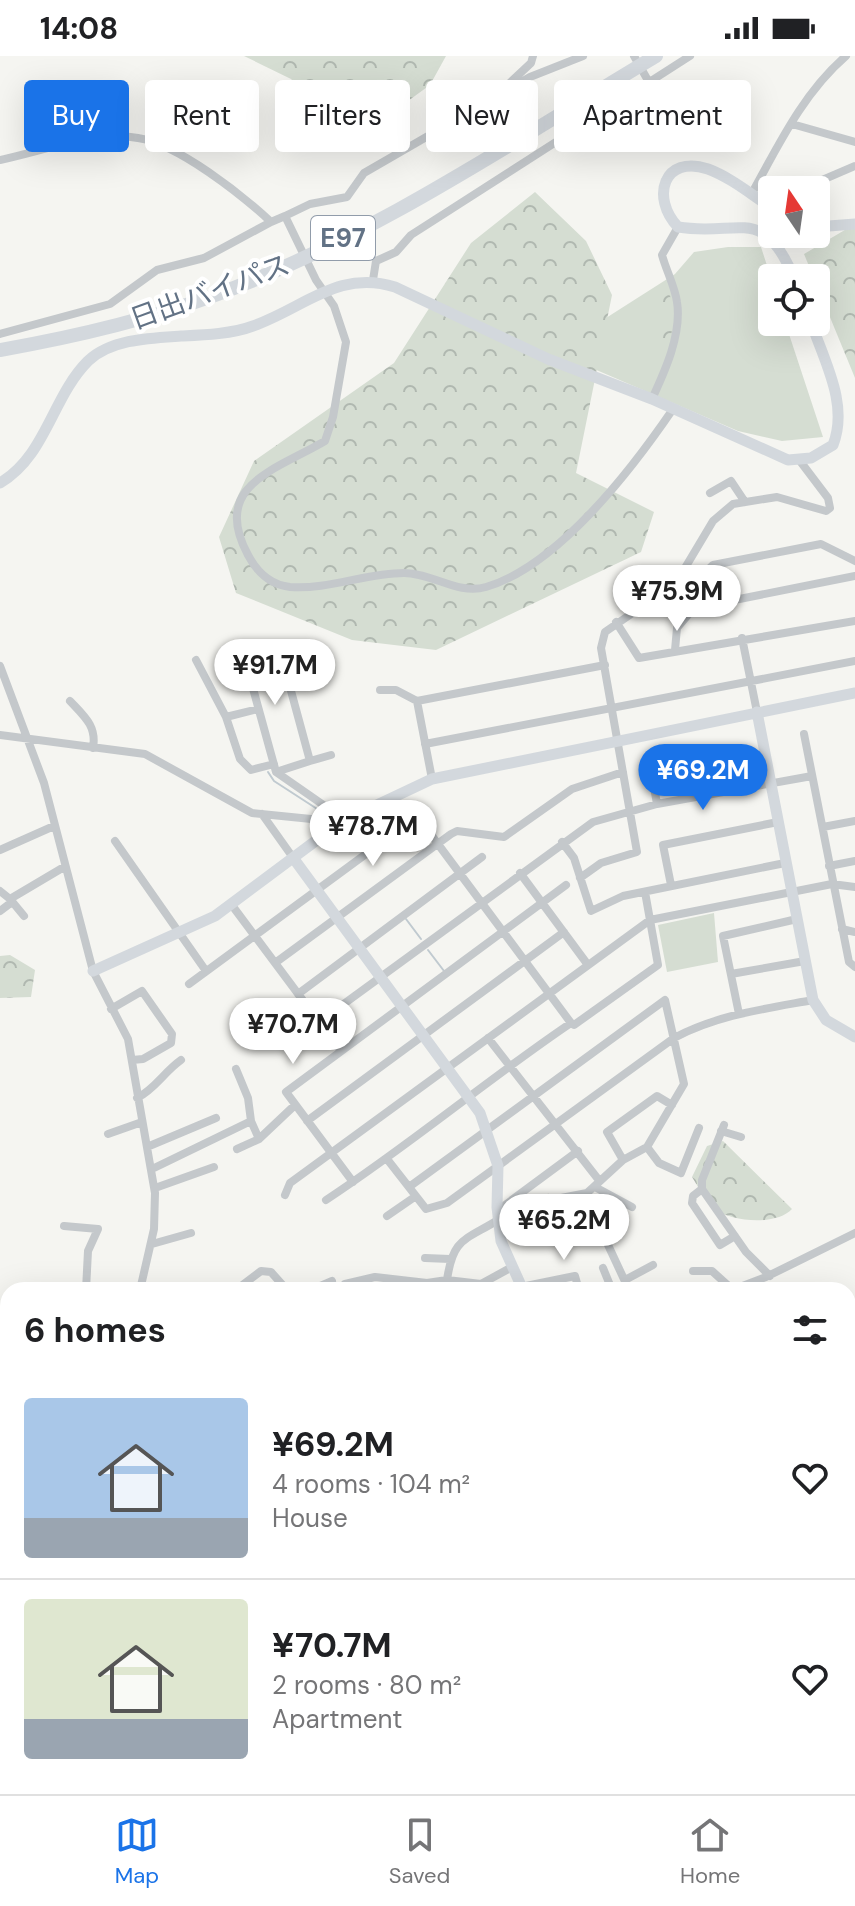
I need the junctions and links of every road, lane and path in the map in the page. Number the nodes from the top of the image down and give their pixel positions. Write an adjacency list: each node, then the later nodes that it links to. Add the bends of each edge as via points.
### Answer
1 (533, 56): 7 (street)
2 (583, 56): 8 (street)
3 (634, 56): 9 (street)
4 (656, 56): 29 (highway, 日出バイパス / E97, via 404,205 301,259 183,307)
5 (690, 56): 9 (street)
6 (846, 56): 10 (street, via 817,84)
7 (513, 80)
8 (525, 80)
9 (648, 80)
10 (792, 124): 12 (street); 17 (street)
11 (426, 137): 19 (street, via 364,173 347,197 310,204)
12 (855, 142)
13 (554, 145): 25 (street, via 376,261)
14 (0, 160): 20 (street, via 96,139 139,138 238,192)
15 (855, 166): 16 (street)
16 (830, 177)
17 (751, 195): 18 (street); 23 (street, via 709,170 679,169 662,189 663,206)
18 (758, 199)
19 (287, 220): 20 (street); 26 (street)
20 (271, 222): 27 (street, via 204,258 157,270 110,304)
21 (855, 224): 22 (street)
22 (830, 226)
23 (678, 227): 24 (street, via 748,226 776,241); 30 (street, via 662,255 677,302 675,331)
24 (787, 264)
25 (373, 280): 26 (street); 30 (street, via 548,359)
26 (323, 293): 31 (street, via 334,306 346,342 328,435 255,481 237,503 240,541 259,572 278,585 307,587 401,573 422,574 464,589 501,581 544,554 591,514); 33 (street, via 251,327 141,340 91,358 70,382 34,451)
27 (0, 334)
28 (816, 336): 32 (street, via 839,422 833,445)
29 (0, 350)
30 (652, 399): 31 (street)
31 (673, 409): 32 (street)
32 (800, 461): 35 (street, via 828,498 826,511 777,497)
33 (0, 483)
34 (710, 493): 35 (street, via 731,481)
35 (745, 502): 38 (street, via 733,504 713,521 676,583)
36 (855, 561): 38 (street, via 821,544 713,565 683,594 665,604)
37 (855, 576): 42 (street, via 694,608 677,628)
38 (652, 599): 40 (street)
39 (855, 621): 41 (street)
40 (616, 622): 42 (street, via 639,658); 45 (street, via 605,632)
41 (742, 638): 42 (street); 47 (street)
42 (675, 650)
43 (196, 660): 55 (street)
44 (855, 661): 47 (street)
45 (605, 665): 51 (street); 52 (street)
46 (0, 666): 58 (street)
47 (751, 680): 52 (street); 54 (street)
48 (380, 690): 51 (street, via 396,690)
49 (855, 693): 54 (street)
50 (70, 701): 61 (street, via 91,723)
51 (417, 701): 60 (street)
52 (613, 708): 59 (street); 60 (street)
53 (258, 709): 55 (street); 63 (street, via 249,674 284,665); 64 (street)
54 (757, 712): 59 (street); 68 (street)
55 (226, 717): 64 (street, via 240,759 251,770)
56 (804, 734): 66 (street)
57 (0, 735): 58 (street)
58 (29, 739): 61 (street); 76 (street)
59 (617, 741): 65 (street); 67 (street)
60 (425, 744): 67 (street)
61 (93, 748): 72 (street, via 145,754)
62 (331, 755): 63 (street)
63 (310, 761): 64 (street)
64 (275, 768): 73 (street)
65 (623, 772): 71 (street); 80 (street, via 572,789 504,837 457,831)
66 (812, 776): 68 (street); 77 (street)
67 (432, 779): 73 (street)
68 (771, 784): 69 (street); 75 (street)
69 (744, 789): 70 (street); 70 (street, via 735,750 721,752 650,765)
70 (657, 804): 71 (street)
71 (629, 810): 79 (street, via 593,822); 90 (street, via 637,852 601,863)
72 (262, 814): 73 (street); 83 (street)
73 (343, 821): 83 (street)
74 (855, 821): 77 (street)
75 (778, 822): 85 (street); 93 (street, via 663,845)
76 (54, 826): 81 (street); 87 (street)
77 (823, 827): 86 (street)
78 (115, 841): 112 (street)
79 (562, 842): 89 (street); 90 (street)
80 (438, 843): 88 (street); 95 (street, via 429,832 385,840); 105 (street)
81 (0, 850)
82 (482, 857): 88 (street)
83 (294, 859): 95 (street); 102 (street)
84 (855, 861): 86 (street)
85 (785, 863): 93 (street); 98 (street)
86 (829, 866): 91 (street)
87 (64, 867): 99 (street); 120 (street)
88 (460, 873): 100 (street); 114 (street)
89 (520, 873): 100 (street); 101 (street)
90 (580, 878): 97 (street, via 591,911 607,901)
91 (832, 884): 94 (street); 98 (street); 108 (street)
92 (566, 885): 101 (street)
93 (671, 885): 97 (street)
94 (855, 887)
95 (315, 889): 105 (street); 113 (street)
96 (0, 891): 99 (street)
97 (645, 892): 107 (street)
98 (791, 892): 106 (street); 107 (street)
99 (11, 900): 103 (street); 104 (street)
100 (482, 902): 109 (street); 123 (street)
101 (542, 903): 109 (street); 110 (street)
102 (231, 904): 112 (street); 113 (street)
103 (0, 911)
104 (24, 916)
105 (336, 917): 114 (street); 117 (street)
106 (797, 919): 116 (street); 122 (street, via 723,936)
107 (650, 920): 118 (street); 132 (street, via 658,965)
108 (842, 929): 111 (street); 119 (street, via 849,962)
109 (504, 931): 115 (street); 128 (street)
110 (564, 932): 115 (street); 118 (street)
111 (855, 932)
112 (179, 935): 120 (street); 121 (street)
113 (254, 935): 117 (street); 121 (street)
114 (358, 948): 123 (street); 126 (street)
115 (525, 960): 125 (street); 133 (street)
116 (805, 961): 122 (street); 127 (street)
117 (275, 963): 126 (street)
118 (588, 965): 125 (street)
119 (855, 967)
120 (93, 971): 129 (street)
121 (206, 971): 124 (street)
122 (731, 974): 130 (street)
123 (380, 977): 128 (street); 131 (street)
124 (189, 984)
125 (549, 992): 132 (street); 135 (street)
126 (298, 994): 131 (street)
127 (813, 1000): 130 (street); 134 (street, via 826,1020)
128 (401, 1006): 133 (street); 137 (street)
129 (111, 1009): 138 (street, via 128,1039); 138 (street, via 142,991 172,1034 171,1043)
130 (739, 1014): 136 (street)
131 (319, 1022): 137 (street)
132 (571, 1023): 140 (street)
133 (423, 1034): 141 (street); 150 (street)
134 (854, 1034)
135 (488, 1038): 140 (street); 141 (street)
136 (674, 1038): 143 (street, via 665,1000); 147 (street, via 684,1084); 152 (street)
137 (340, 1050): 146 (street, via 286,1092)
138 (132, 1060): 145 (street)
139 (181, 1060): 145 (street)
140 (509, 1067): 143 (street); 144 (street)
141 (447, 1068): 144 (street); 162 (street)
142 (236, 1069): 149 (street)
143 (533, 1094): 152 (street); 153 (street)
144 (469, 1097): 153 (street); 163 (street)
145 (137, 1098): 151 (street)
146 (295, 1105): 150 (street); 157 (street)
147 (672, 1105): 159 (street); 164 (street, via 657,1096 607,1132)
148 (216, 1118): 158 (street)
149 (251, 1121): 157 (street); 167 (street)
150 (307, 1121): 162 (street)
151 (142, 1122): 155 (street); 158 (street)
152 (558, 1123): 161 (street); 165 (street)
153 (487, 1128): 165 (street); 170 (street)
154 (699, 1128): 159 (street, via 681,1173 659,1163)
155 (108, 1134)
156 (741, 1137): 172 (street, via 722,1128)
157 (259, 1139): 160 (street)
158 (147, 1147): 167 (street)
159 (647, 1147): 164 (street)
160 (237, 1149)
161 (578, 1151): 169 (street); 180 (street)
162 (331, 1154): 168 (street); 173 (street, via 290,1183)
163 (387, 1159): 168 (street); 170 (street)
164 (623, 1160): 169 (street)
165 (498, 1166): 174 (street, via 447,1203 426,1209); 180 (street)
166 (214, 1167): 171 (street)
167 (152, 1169): 171 (street)
168 (353, 1182): 176 (street)
169 (596, 1183): 175 (street, via 571,1197); 177 (street)
170 (409, 1187): 174 (street)
171 (155, 1188): 186 (street)
172 (702, 1189): 185 (street); 185 (street, via 692,1203 720,1245)
173 (285, 1195)
174 (416, 1196): 179 (street)
175 (548, 1198): 178 (street); 180 (street)
176 (326, 1200)
177 (632, 1207)
178 (557, 1214)
179 (387, 1216)
180 (498, 1219): 188 (street, via 460,1243); 190 (street)
181 (64, 1226): 196 (street, via 98,1229 88,1251)
182 (602, 1232): 195 (street)
183 (191, 1233): 186 (street)
184 (855, 1233): 193 (street)
185 (735, 1236): 193 (street)
186 (152, 1244): 197 (street)
187 (425, 1258): 188 (street)
188 (450, 1259): 194 (street)
189 (653, 1265): 195 (street)
190 (512, 1267): 204 (street); 205 (street)
191 (603, 1268): 208 (street)
192 (693, 1271): 209 (street, via 712,1271)
193 (770, 1276): 210 (street)
194 (447, 1280): 202 (street); 203 (street)
195 (625, 1280)
196 (86, 1282)
197 (142, 1282)
198 (247, 1282): 199 (street, via 261,1271 271,1272)
199 (280, 1282)
200 (354, 1282): 201 (street, via 375,1277)
201 (418, 1282)
202 (434, 1282)
203 (459, 1282)
204 (490, 1282)
205 (519, 1282)
206 (551, 1282): 207 (street, via 575,1276)
207 (577, 1282)
208 (609, 1282)
209 (725, 1282)
210 (755, 1282)

